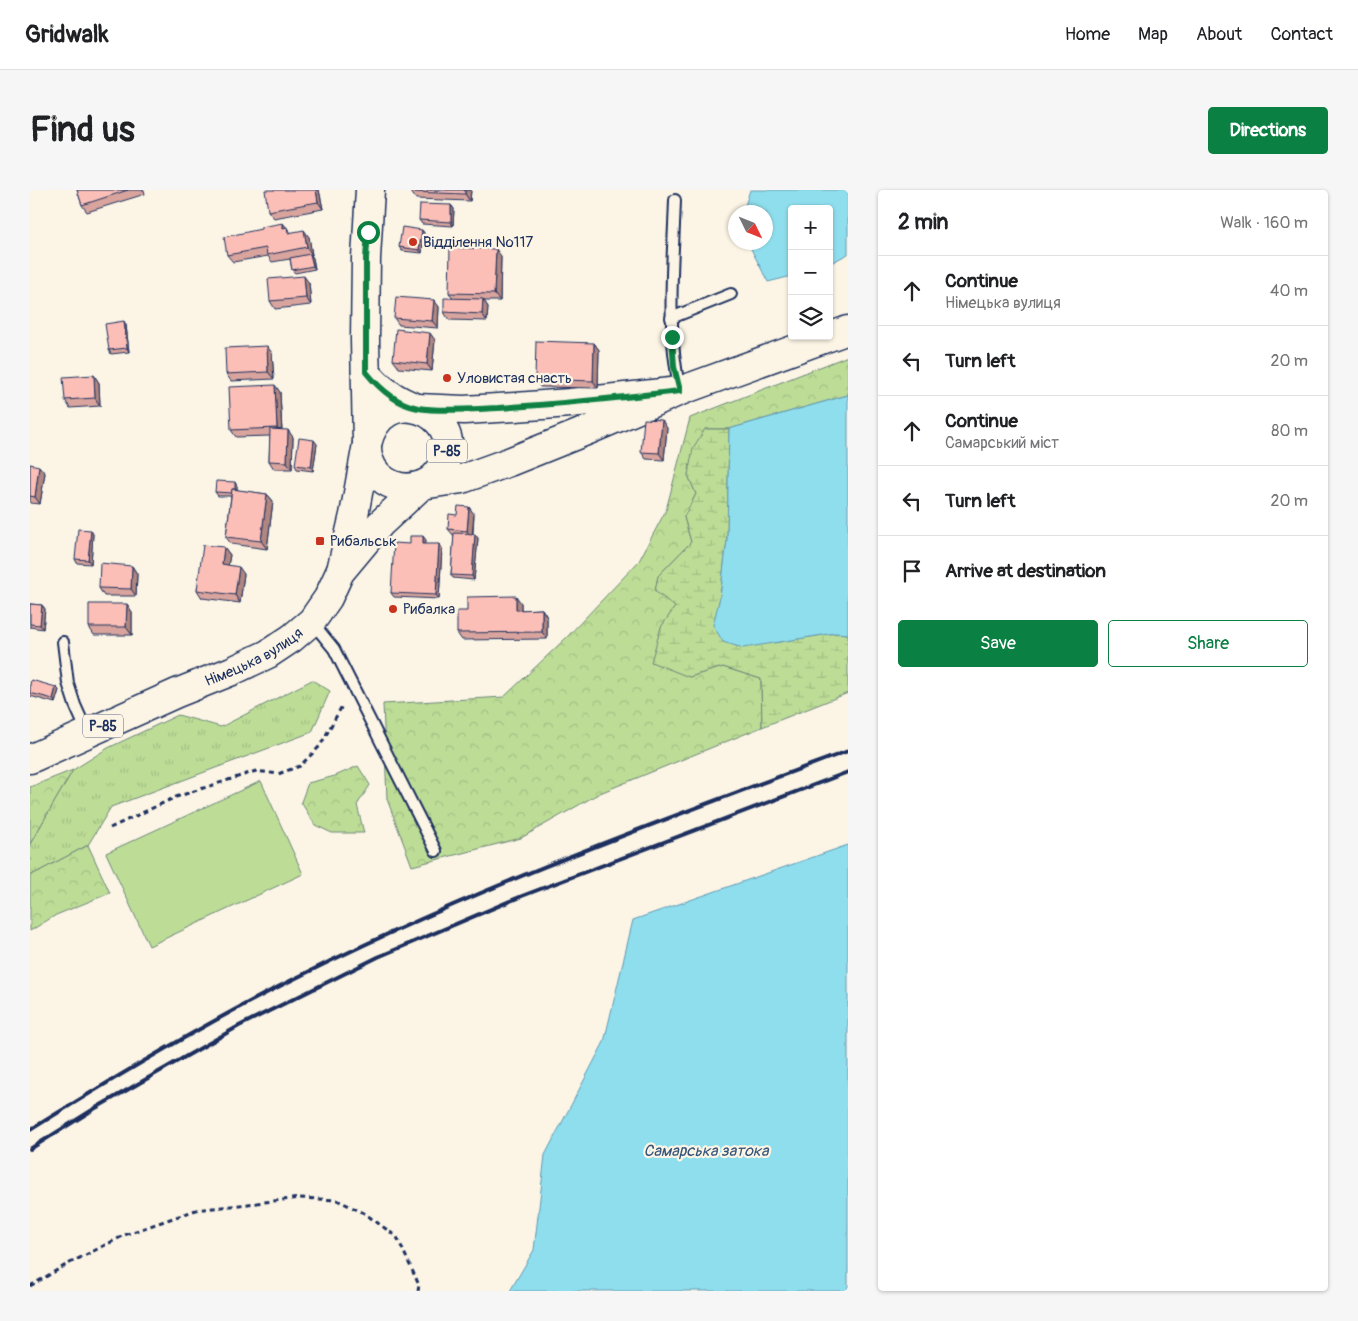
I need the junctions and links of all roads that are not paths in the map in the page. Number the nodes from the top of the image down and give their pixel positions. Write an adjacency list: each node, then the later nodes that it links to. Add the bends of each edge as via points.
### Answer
1 (370, 190): 6 (main road, via 366,258)
2 (676, 200): 4 (lane)
3 (731, 294): 4 (lane)
4 (671, 318): 7 (lane, via 674,367)
5 (848, 330): 7 (main road)
6 (366, 372): 8 (main road, via 389,395); 9 (main road)
7 (680, 391): 8 (main road, via 515,407); 10 (main road, via 592,430 486,471 462,479)
8 (417, 408): 9 (main road, via 394,409 384,415 369,433); 10 (main road, Р-85, via 438,422 448,444 442,469)
9 (367, 444): 10 (main road, via 368,458 383,480 409,488); 11 (main road)
10 (422, 485): 11 (main road, Німецька вулиця / Р-85, via 380,524)
11 (340, 572): 12 (main road, Німецька вулиця / Р-85)
12 (312, 621): 14 (main road, Німецька вулиця / Р-85, via 268,654); 16 (lane, via 334,648)
13 (63, 642): 14 (lane, via 68,683)
14 (87, 733): 15 (main road, Німецька вулиця / Р-85)
15 (30, 759)
16 (436, 851)

